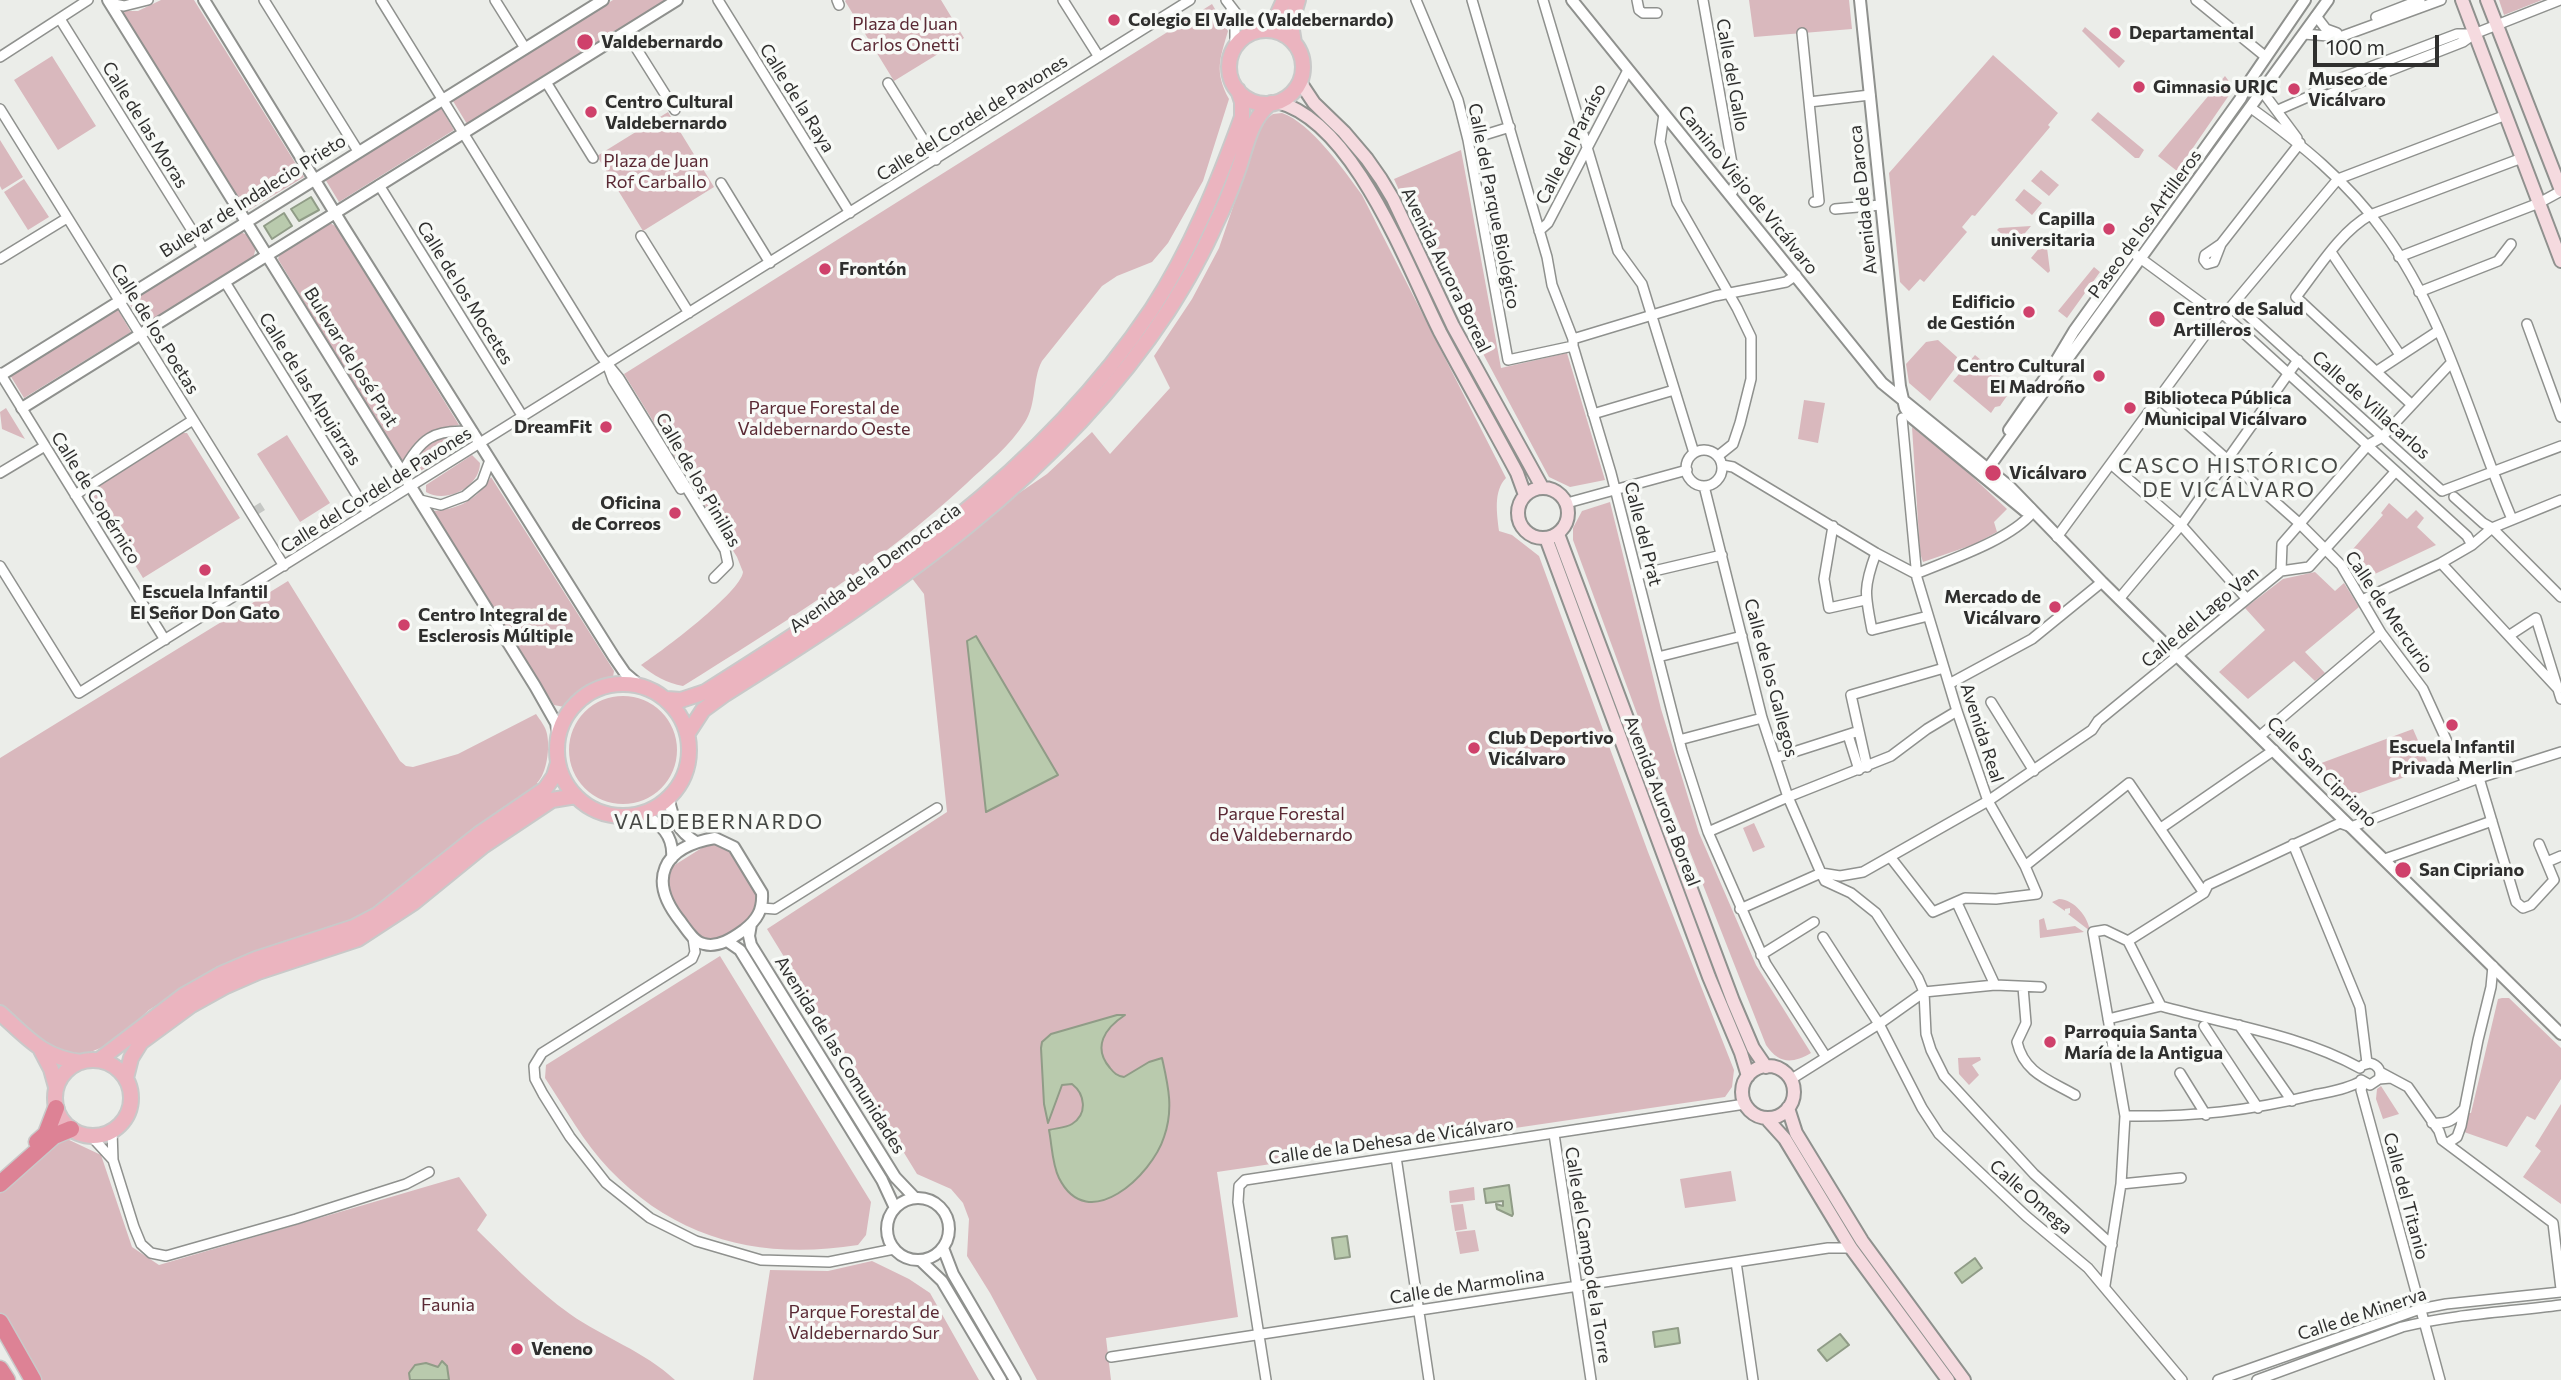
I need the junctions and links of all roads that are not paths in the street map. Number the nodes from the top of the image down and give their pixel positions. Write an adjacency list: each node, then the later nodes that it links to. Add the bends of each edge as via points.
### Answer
1 (89, 0): 33 (street)
2 (148, 0): 29 (street, via 124,6)
3 (204, 0): 74 (street)
4 (264, 0): 70 (street)
5 (381, 0): 56 (street, Calle de los Pinillas)
6 (495, 0): 42 (street)
7 (603, 0): 42 (street, Bulevar de Indalecio Prieto)
8 (677, 0): 36 (street)
9 (718, 0): 85 (street, Calle de la Raya)
10 (1063, 0): 44 (street)
11 (1190, 0): 44 (street, Calle del Cordel de Pavones)
12 (1284, 0): 35 (main road, via 1275,20)
13 (1298, 0): 40 (main road, via 1291,24)
14 (1416, 0): 67 (street, Calle del Parque Biológico, via 1454,90)
15 (1472, 0): 65 (street, Calle del Prat)
16 (1543, 0): 69 (street)
17 (1572, 0): 47 (street, Camino Viejo de Vicálvaro)
18 (1637, 0): 31 (street, via 1643,13)
19 (1703, 0): 79 (street, Calle del Gallo, via 1736,186)
20 (1860, 0): 54 (street, Avenida de Daroca)
21 (2196, 0): 45 (street)
22 (2305, 0): 45 (street, Paseo de los Artilleros)
23 (2328, 0): 32 (street, Paseo de los Artilleros)
24 (2420, 0): 32 (street, via 2336,33)
25 (2441, 0): 38 (street, via 2340,37)
26 (2462, 0): 39 (main road)
27 (2487, 0): 34 (main road)
28 (2560, 0): 34 (street)
29 (109, 1): 88 (street, Bulevar de José Prat)
30 (1228, 4): 35 (street); 41 (street)
31 (1657, 13)
32 (2316, 16): 38 (street, Paseo de los Artilleros)
33 (60, 19): 43 (street); 93 (street, Calle de las Moras)
34 (2497, 24): 39 (street); 78 (main road)
35 (1260, 31): 40 (main road, via 1280,33); 41 (main road)
36 (626, 32): 48 (street); 61 (street)
37 (1802, 33): 57 (street)
38 (2304, 34): 46 (street, Paseo de los Artilleros)
39 (2474, 34): 62 (street, via 2462,32 2320,86 2310,96); 64 (main road)
40 (1294, 43): 49 (main road, via 1303,61)
41 (1235, 47): 52 (main road, via 1230,70)
42 (525, 48): 56 (street, Bulevar de Indalecio Prieto)
43 (0, 57)
44 (1099, 57): 73 (street, Calle del Cordel de Pavones)
45 (2266, 57): 46 (street); 51 (street, Paseo de los Artilleros)
46 (2278, 68): 53 (street, Paseo de los Artilleros)
47 (1628, 70): 63 (street, Camino Viejo de Vicálvaro); 69 (street, Calle del Paraíso)
48 (546, 82): 66 (street); 72 (street)
49 (1300, 82): 58 (main road, via 1291,94); 152 (main road, Avenida Aurora Boreal, via 1367,159 1393,199 1453,326)
50 (888, 83): 73 (street)
51 (2247, 85): 53 (street); 55 (street, Paseo de los Artilleros)
52 (1238, 90): 58 (main road, via 1253,101); 198 (main road, Avenida de la Democracia, via 1242,117 1201,220 1154,306 1069,416 979,501 856,594 705,692 681,700)
53 (2262, 91): 59 (street, Paseo de los Artilleros); 62 (street)
54 (1870, 95): 57 (street); 82 (street, Avenida de Daroca)
55 (2241, 98): 59 (street); 94 (street, Paseo de los Artilleros)
56 (442, 99): 66 (street, Calle de los Pinillas); 70 (street, Bulevar de Indalecio Prieto)
57 (1809, 102): 80 (street, via 1819,201)
58 (1274, 103): 156 (main road, Avenida Aurora Boreal, via 1305,113 1369,187); 204 (main road, Avenida de la Democracia, via 1255,121 1216,223 1169,310 1079,424 948,543 703,710)
59 (2251, 108): 68 (street); 100 (street, Paseo de los Artilleros)
60 (0, 109): 87 (street, Calle de los Poetas)
61 (675, 110)
62 (2277, 110): 68 (street)
63 (1664, 114): 79 (street, Camino Viejo de Vicálvaro); 105 (street, via 1660,142 1677,203)
64 (2506, 115): 71 (main road); 75 (street)
65 (1510, 127): 67 (street); 89 (street, Calle del Prat)
66 (463, 133): 77 (street); 118 (street, Calle de los Pinillas)
67 (1468, 140): 114 (street, Calle del Parque Biológico, via 1508,360)
68 (2300, 143): 75 (street); 91 (street)
69 (1587, 147): 89 (street, Calle del Paraíso, via 1548,223); 109 (street, via 1618,251 1642,284)
70 (358, 151): 74 (street, Bulevar de Indalecio Prieto)
71 (2522, 158): 81 (main road); 86 (street)
72 (593, 159)
73 (936, 160): 85 (street, Calle del Cordel de Pavones)
74 (314, 178): 84 (street); 88 (street, Bulevar de Indalecio Prieto)
75 (2339, 178): 86 (street); 107 (street)
76 (721, 183): 101 (street)
77 (379, 185): 84 (street); 128 (street, Calle de los Mocetes)
78 (2561, 191): 81 (street)
79 (1731, 194): 102 (street, Camino Viejo de Vicálvaro)
80 (1814, 202)
81 (2539, 203): 97 (street); 99 (main road)
82 (1881, 205): 83 (street); 123 (street, Avenida de Daroca)
83 (1835, 209)
84 (335, 213): 96 (street); 132 (street)
85 (850, 213): 101 (street, Calle del Cordel de Pavones)
86 (2370, 215): 95 (street); 97 (street)
87 (68, 219): 98 (street); 106 (street, Calle de los Poetas)
88 (246, 221): 93 (street, Bulevar de Indalecio Prieto); 96 (street, Bulevar de José Prat)
89 (1539, 231): 114 (street, Calle del Prat)
90 (641, 236): 108 (street)
91 (2221, 244)
92 (2511, 244): 104 (street, via 2498,261)
93 (202, 248): 106 (street, Bulevar de Indalecio Prieto)
94 (2131, 251): 100 (street, Calle de Villacarlos); 144 (street, Paseo de los Artilleros)
95 (2331, 252): 115 (street); 119 (street, via 2296,296)
96 (267, 255): 103 (street); 147 (street, Bulevar de José Prat)
97 (2399, 257): 104 (street)
98 (0, 259)
99 (2561, 261)
100 (2145, 262): 110 (street, Calle de Villacarlos); 144 (street, Paseo de los Artilleros)
101 (770, 263): 108 (street, Calle del Cordel de Pavones)
102 (1796, 275): 105 (street, Calle del Parque Biológico, via 1786,282); 123 (street, Camino Viejo de Vicálvaro, via 1882,383)
103 (225, 282): 113 (street); 163 (street, Calle de las Alpujarras)
104 (2419, 292): 112 (street)
105 (1729, 294): 109 (street, Calle del Parque Biológico); 139 (street, via 1751,337 1751,379 1733,444)
106 (119, 300): 113 (street, Calle de los Poetas); 121 (street, Bulevar de Indalecio Prieto)
107 (2234, 303): 110 (street); 116 (street, Calle de Villacarlos)
108 (689, 313): 118 (street, Calle del Cordel de Pavones)
109 (1652, 315): 114 (street, Calle del Parque Biológico); 122 (street)
110 (2222, 315): 120 (street, Calle de Villacarlos); 124 (street)
111 (2527, 324): 129 (street)
112 (2438, 331): 115 (street); 117 (street)
113 (140, 334): 126 (street); 131 (street, Calle de los Poetas)
114 (1573, 342): 127 (street, Calle del Prat)
115 (2400, 355): 119 (street)
116 (2298, 360): 120 (street); 133 (street, Calle de Villacarlos)
117 (2451, 363): 125 (street, Calle del Lago Van); 146 (street)
118 (607, 365): 118 (street, Calle de los Pinillas, via 721,554 714,578 728,564 725,550); 128 (street, Calle del Cordel de Pavones)
119 (2377, 371): 125 (street)
120 (2288, 373): 136 (street, Calle de Villacarlos); 140 (street)
121 (1, 374): 126 (street, Calle de Copérnico)
122 (1674, 390): 127 (street); 138 (street)
123 (1901, 397): 144 (street, Calle San Cipriano); 144 (street, Calle San Cipriano, via 1908,413)
124 (2159, 399): 140 (street, Calle de Mercurio); 142 (street)
125 (2411, 404): 133 (street, Calle del Lago Van)
126 (22, 408): 135 (street, Calle de Copérnico)
127 (1593, 414): 153 (street, Calle del Prat)
128 (523, 417): 134 (street, Calle del Cordel de Pavones)
129 (2561, 417)
130 (1902, 418): 179 (street)
131 (193, 420): 155 (street); 177 (street, Calle de los Poetas)
132 (472, 432): 134 (street); 147 (street, via 441,432 428,437)
133 (2382, 437): 136 (street, Calle del Lago Van); 154 (street, Calle de Villacarlos)
134 (480, 443): 141 (street); 150 (street, Calle del Cordel de Pavones)
135 (45, 446): 149 (street); 155 (street, Calle de Copérnico)
136 (2368, 446): 148 (street, Calle de Villacarlos); 165 (street, Calle del Lago Van)
137 (2561, 446): 146 (street)
138 (1694, 453): 139 (street, via 1709,450); 145 (street)
139 (1718, 456): 143 (street)
140 (2227, 459): 165 (street, Calle de Mercurio); 166 (street)
141 (490, 460): 158 (street, via 482,482 465,496 441,505); 196 (street, via 619,666)
142 (2111, 464): 166 (street); 170 (street)
143 (1722, 466): 151 (street, via 1717,480); 167 (street, via 1733,467)
144 (1983, 467): 162 (street, Calle San Cipriano)
145 (1687, 470): 151 (street, via 1695,483); 153 (street)
146 (2493, 471): 154 (street); 164 (street)
147 (402, 472): 150 (street, Bulevar de José Prat)
148 (2395, 472): 161 (street, Calle de Villacarlos); 172 (street)
149 (0, 473)
150 (411, 486): 158 (street, Bulevar de José Prat); 163 (street, Calle del Cordel de Pavones)
151 (1704, 486): 174 (street, Calle de los Gallegos)
152 (1542, 487): 156 (main road); 159 (main road, via 1556,491)
153 (1616, 490): 159 (street); 180 (street, Calle del Prat)
154 (2442, 491): 161 (street)
155 (75, 495): 191 (street, Calle de Copérnico)
156 (1525, 495): 169 (main road, via 1518,510 1522,527 1536,537)
157 (2454, 497): 168 (street, via 2485,526)
158 (419, 500): 205 (street, Bulevar de José Prat, via 544,701)
159 (1567, 503): 169 (main road, via 1568,520)
160 (2559, 504): 164 (street)
161 (2434, 507): 171 (street, Calle de Villacarlos)
162 (2031, 512): 170 (street, Calle San Cipriano); 179 (street, via 1984,545)
163 (368, 513): 177 (street, Calle del Cordel de Pavones)
164 (2512, 519): 168 (street)
165 (2299, 523): 172 (street, Calle de Mercurio); 178 (street, Calle del Lago Van, via 2283,544)
166 (2181, 525): 183 (street); 184 (street)
167 (1833, 526): 173 (street); 185 (street, via 1824,579 1829,608)
168 (2492, 527): 171 (street); 182 (street)
169 (1552, 536): 267 (main road, Avenida Aurora Boreal, via 1733,1001); 269 (main road, Avenida Aurora Boreal, via 1610,713)
170 (2057, 537): 181 (street, Calle San Cipriano)
171 (2474, 542): 175 (street)
172 (2325, 549): 178 (street, via 2309,567); 186 (street, Calle de Mercurio, via 2342,565)
173 (1876, 553): 179 (street); 185 (street, via 1865,582)
174 (1722, 555): 180 (street); 189 (street, Calle de los Gallegos)
175 (2441, 563): 186 (street); 190 (street)
176 (0, 566): 191 (street, Calle del Cordel de Pavones, via 79,693)
177 (284, 566): 191 (street, Calle del Cordel de Pavones)
178 (2281, 571): 183 (street, Calle del Lago Van)
179 (1916, 574): 187 (street, Avenida Real)
180 (1637, 575): 193 (street, Calle del Prat)
181 (2102, 582): 184 (street, Calle San Cipriano); 195 (street, via 2032,639)
182 (2561, 597)
183 (2246, 598): 192 (street, Calle del Lago Van)
184 (2119, 599): 192 (street, Calle San Cipriano)
185 (1865, 600): 187 (street, via 1872,630)
186 (2362, 600): 188 (street, Calle de Mercurio)
187 (1928, 615): 194 (street, Avenida Real)
188 (2381, 633): 207 (street); 216 (street, Calle de Mercurio, via 2423,689)
189 (1742, 635): 193 (street); 202 (street, Calle de los Gallegos)
190 (2510, 635): 197 (street); 197 (street, via 2536,618)
191 (165, 640)
192 (2179, 655): 207 (street, Calle San Cipriano); 214 (street, Calle del Lago Van, via 2092,730)
193 (1658, 657): 208 (street, Calle del Prat)
194 (1944, 668): 195 (street, Avenida Real); 203 (street, via 1851,695)
195 (1950, 684): 201 (street, Avenida Real)
196 (639, 685): 198 (main road); 205 (main road, via 609,684 582,696)
197 (2558, 689): 199 (street)
198 (667, 699): 204 (main road)
199 (2561, 699)
200 (1991, 702): 214 (street)
201 (1957, 711): 213 (street, via 1891,756); 220 (street, Avenida Real)
202 (1762, 718): 208 (street); 211 (street, Calle de los Gallegos)
203 (1859, 731): 206 (street); 213 (street)
204 (688, 733): 219 (main road, via 689,763)
205 (558, 734): 212 (main road)
206 (1848, 734): 211 (street); 213 (street)
207 (2260, 736): 209 (street, Calle San Cipriano)
208 (1679, 740): 226 (street, Calle del Prat)
209 (2274, 750): 224 (street, Calle San Cipriano); 225 (street)
210 (2561, 752): 215 (street)
211 (1775, 758): 218 (street, Calle de los Gallegos)
212 (558, 764): 217 (main road); 264 (main road, via 545,789 479,834 377,915 221,974 184,995)
213 (1863, 769): 218 (street)
214 (2034, 771): 220 (street, Calle del Lago Van)
215 (2479, 778): 216 (street); 223 (street)
216 (2466, 783): 224 (street)
217 (576, 796): 222 (main road, via 606,814); 271 (main road, via 552,800 506,830 413,903 358,939 258,972 190,1006 141,1042)
218 (1788, 797): 226 (street); 236 (street, Calle de los Gallegos)
219 (669, 799): 222 (main road); 227 (street, via 682,832)
220 (1988, 801): 232 (street, Calle del Lago Van); 235 (street, Avenida Real)
221 (937, 808): 239 (street, via 775,909)
222 (642, 814): 231 (street, via 667,833)
223 (2492, 821): 233 (street); 234 (street, via 2518,906 2531,905 2553,883)
224 (2351, 827): 228 (street, via 2340,823); 233 (street, Calle San Cipriano)
225 (2161, 828): 235 (street, via 2129,783); 237 (street)
226 (1708, 832): 240 (street, Calle del Prat)
227 (696, 842): 231 (street); 239 (street, via 715,838 734,847 762,893)
228 (2293, 844): 237 (street, via 2208,884); 266 (street, via 2360,1007)
229 (2539, 844): 234 (street)
230 (2561, 856): 234 (street)
231 (672, 858): 244 (street, via 662,874 662,886 674,914)
232 (1891, 858): 236 (street, Calle del Lago Van, via 1863,872); 238 (street, via 1933,912)
233 (2385, 859): 248 (street, Calle San Cipriano)
234 (2547, 862)
235 (2025, 866): 238 (street, Avenida Real, via 2037,894 1965,898)
236 (1821, 873): 240 (street); 252 (street, via 1825,881 1851,893 1876,914)
237 (2204, 893): 246 (street)
238 (1956, 903): 249 (street)
239 (762, 908): 242 (street)
240 (1740, 909): 247 (street, Calle del Prat)
241 (1814, 922): 247 (street)
242 (751, 924): 245 (street); 298 (street, Avenida de las Comunidades, via 751,945 895,1177)
243 (1823, 937): 258 (street, Calle Omega)
244 (693, 938): 245 (street, via 712,945); 305 (street, via 692,959 542,1053 534,1066 535,1079 570,1137 606,1183 650,1218 696,1241 761,1261 829,1262)
245 (727, 941): 299 (street, Avenida de las Comunidades, via 740,950)
246 (2128, 941): 253 (street); 257 (street, via 2105,930 2093,932)
247 (1762, 955): 263 (street, Calle del Prat)
248 (2493, 966): 261 (street, Calle San Cipriano); 281 (street)
249 (1995, 985): 250 (street); 252 (street)
250 (2023, 987): 251 (street); 275 (street, via 2026,1023 2017,1042 2020,1057 2034,1072)
251 (2041, 987)
252 (1924, 992): 254 (street); 256 (street)
253 (2161, 1006): 257 (street); 259 (street)
254 (1900, 1008): 256 (street, via 1915,1007); 258 (street)
255 (0, 1013): 262 (main road)
256 (1924, 1014): 301 (street, via 1931,1050 1944,1076 2034,1174)
257 (2108, 1019): 283 (street)
258 (1879, 1024): 263 (street); 308 (street, Calle Omega, via 1922,1108 1951,1147)
259 (2239, 1025): 266 (street); 276 (street)
260 (2204, 1026): 280 (street)
261 (2561, 1034)
262 (41, 1050): 265 (main road); 274 (main road)
263 (1826, 1057): 272 (street)
264 (99, 1060): 265 (main road); 271 (main road)
265 (81, 1062): 274 (main road, via 66,1072)
266 (2363, 1065): 270 (street, via 2374,1064); 273 (street, via 2358,1074)
267 (1766, 1066): 269 (main road); 272 (main road, via 1777,1068)
268 (2180, 1073): 282 (street)
269 (1748, 1076): 277 (main road, via 1742,1092)
270 (2379, 1076): 273 (street); 285 (street, via 2408,1087 2432,1122)
271 (126, 1078): 287 (main road, via 130,1108)
272 (1790, 1080): 279 (main road, via 1793,1091)
273 (2364, 1083): 276 (street); 313 (street, Calle del Titanio, via 2364,1101)
274 (56, 1087): 278 (main road)
275 (2075, 1095)
276 (2292, 1101): 280 (street)
277 (1745, 1104): 284 (main road); 288 (street, Calle de la Dehesa de Vicálvaro)
278 (56, 1108): 286 (main road); 293 (highway, via 46,1134)
279 (1788, 1108): 284 (main road); 330 (main road, via 1796,1133 1861,1241)
280 (2258, 1108): 282 (street)
281 (2464, 1110): 285 (street); 290 (street, via 2459,1135)
282 (2206, 1115): 283 (street)
283 (2125, 1116): 297 (street)
284 (1766, 1118): 300 (main road, via 1785,1139)
285 (2442, 1127): 290 (street, via 2440,1138)
286 (71, 1129): 289 (main road); 296 (highway, via 54,1136)
287 (112, 1131): 289 (main road); 292 (street)
288 (1554, 1134): 291 (street, Calle de la Dehesa de Vicálvaro); 309 (street, Calle del Campo de la Torre)
289 (90, 1136): 292 (street)
290 (2448, 1143): 310 (street, via 2553,1223)
291 (1395, 1157): 312 (street); 316 (street, Calle de la Dehesa de Vicálvaro, via 1241,1183 1238,1202)
292 (113, 1160): 294 (street, via 141,1244 151,1253 166,1256 406,1184)
293 (0, 1167)
294 (429, 1172)
295 (2181, 1178): 297 (street)
296 (0, 1184)
297 (2121, 1184): 301 (street)
298 (915, 1198): 299 (street); 302 (street, via 931,1200 946,1214 950,1228)
299 (895, 1208): 305 (street, via 887,1228)
300 (1838, 1228): 303 (street); 304 (main road)
301 (2112, 1245): 308 (street)
302 (943, 1248): 306 (street); 324 (street, via 953,1274)
303 (1828, 1248): 304 (street, Calle de Marmolina); 307 (street, Calle de Marmolina)
304 (1851, 1248): 329 (main road)
305 (894, 1249): 306 (street, via 906,1258)
306 (920, 1260): 323 (street, via 942,1281)
307 (1736, 1262): 309 (street, Calle de Marmolina); 328 (street)
308 (2105, 1285): 331 (street, Calle Omega)
309 (1577, 1286): 312 (street, Calle de Marmolina); 327 (street, Calle del Campo de la Torre)
310 (2561, 1290): 313 (street, Calle de Minerva)
311 (2561, 1305): 315 (street, Calle de Minerva)
312 (1418, 1309): 316 (street, Calle de Marmolina); 326 (street)
313 (2420, 1309): 315 (street, Calle del Titanio); 332 (street, Calle de Minerva)
314 (0, 1322): 322 (highway)
315 (2424, 1322): 333 (street, Calle de Minerva); 334 (street, Calle del Titanio)
316 (1259, 1335): 318 (street, Calle de Marmolina); 325 (street, Calle de la Dehesa de Vicálvaro)
317 (0, 1337): 321 (highway)
318 (1111, 1357)
319 (0, 1369): 320 (highway)
320 (7, 1380)
321 (26, 1380)
322 (33, 1380)
323 (1001, 1380)
324 (1015, 1380)
325 (1266, 1380)
326 (1429, 1380)
327 (1591, 1380)
328 (1753, 1380)
329 (1948, 1380)
330 (1964, 1380)
331 (2182, 1380)
332 (2218, 1380)
333 (2257, 1380)
334 (2440, 1380)

